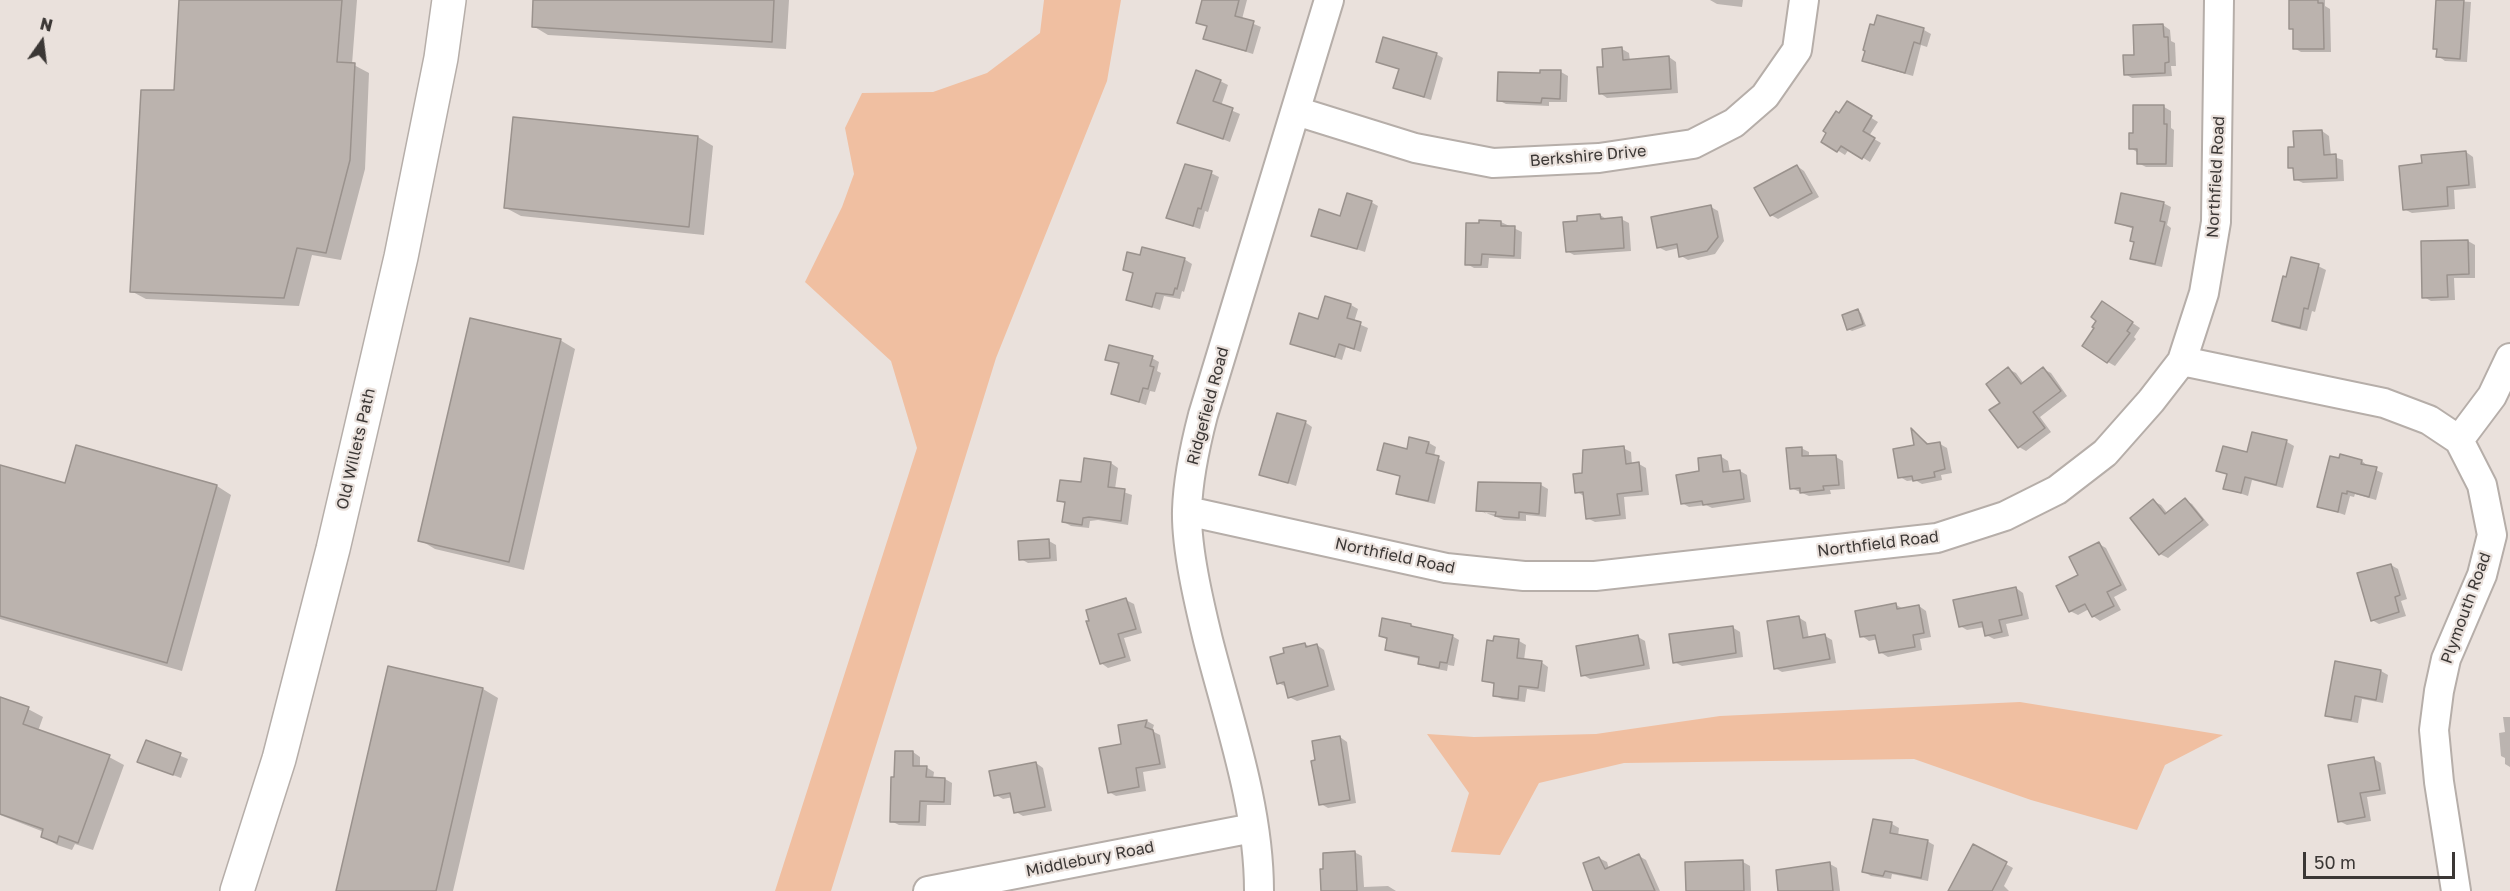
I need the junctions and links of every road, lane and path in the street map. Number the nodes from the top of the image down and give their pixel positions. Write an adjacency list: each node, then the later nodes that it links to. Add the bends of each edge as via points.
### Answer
1 (449, 0): 11 (main road, Old Willets Path, via 401,257 340,520 279,759)
2 (1329, 0): 5 (street, Ridgefield Road)
3 (1804, 0): 5 (street, Berkshire Drive, via 1797,50 1765,96 1734,123 1693,144 1599,158 1493,164 1415,148)
4 (2219, 0): 7 (street, Northfield Road, via 2216,222 2204,293)
5 (1296, 111): 9 (street, Ridgefield Road, via 1203,415 1192,459)
6 (2510, 358): 8 (street, via 2492,396)
7 (2182, 361): 8 (street, Plymouth Road, via 2384,404 2429,420); 9 (street, Northfield Road, via 2105,453 2057,490 2005,516 1937,538 1595,576 1524,576 1446,568)
8 (2459, 440): 14 (street, Plymouth Road, via 2482,485 2492,535 2482,575 2446,659 2434,730)
9 (1187, 511): 10 (street, Ridgefield Road, via 1199,605)
10 (1253, 828): 12 (street, Middlebury Road); 13 (street, Ridgefield Road)
11 (237, 891)
12 (928, 891)
13 (1259, 891)
14 (2456, 891)

